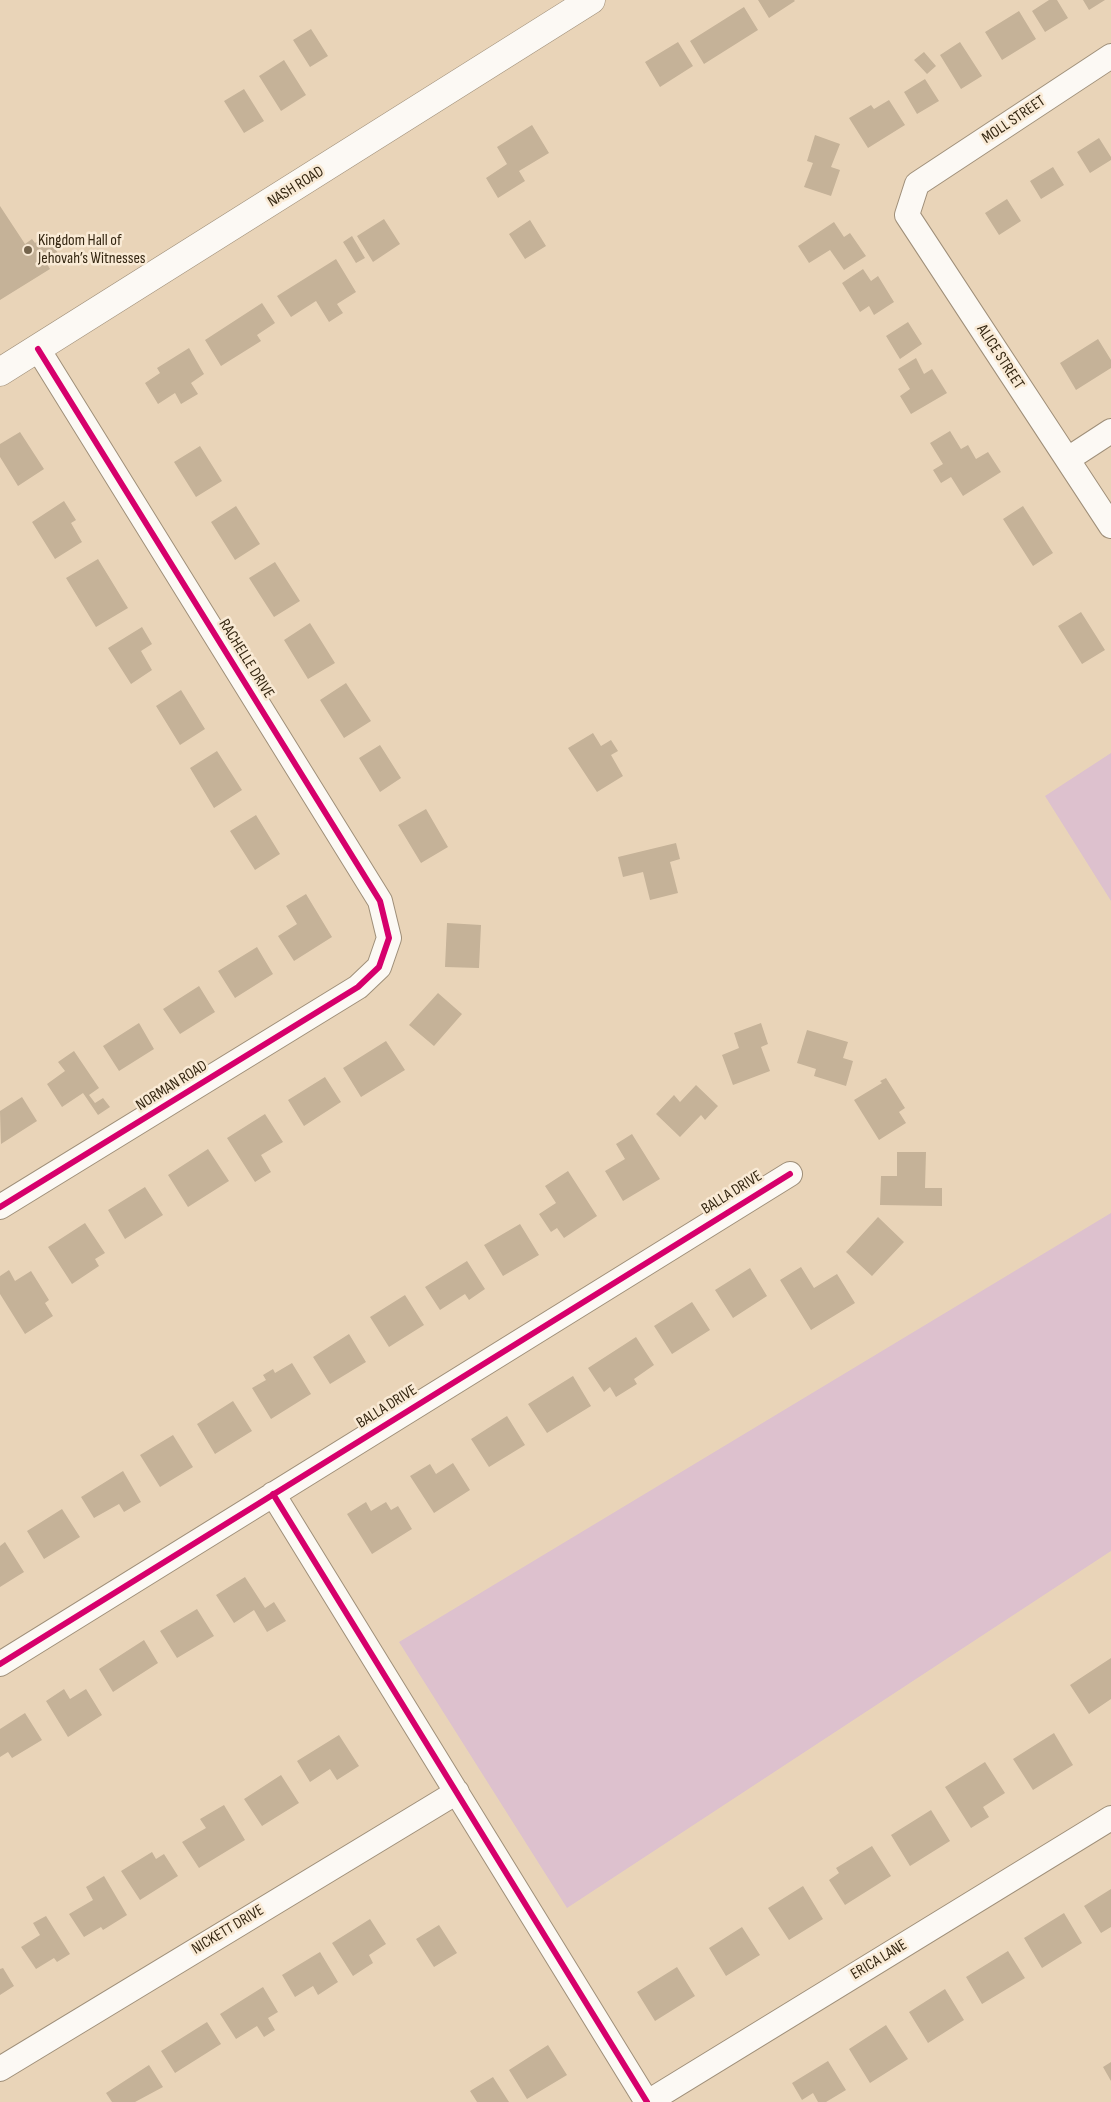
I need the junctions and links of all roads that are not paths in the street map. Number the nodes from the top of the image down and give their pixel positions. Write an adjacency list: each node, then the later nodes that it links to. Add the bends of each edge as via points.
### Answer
1 (591, 0): 4 (main road, NASH ROAD)
2 (1111, 56): 3 (street, MOLL STREET)
3 (918, 184): 7 (street, ALICE STREET, via 907,215)
4 (38, 349): 5 (main road, NASH ROAD); 9 (street, RACHELLE DRIVE, via 380,901 389,938 378,967)
5 (0, 372)
6 (1111, 431): 7 (street)
7 (1068, 459): 8 (street, ALICE STREET)
8 (1111, 526)
9 (358, 987): 11 (street, NORMAN ROAD)
10 (790, 1174): 12 (street, BALLA DRIVE)
11 (0, 1207)
12 (274, 1494): 13 (street, BALLA DRIVE); 14 (street)
13 (0, 1664)
14 (457, 1792): 16 (street, NICKETT DRIVE); 17 (street)
15 (1111, 1818): 17 (street, ERICA LANE)
16 (0, 2069)
17 (647, 2102)

